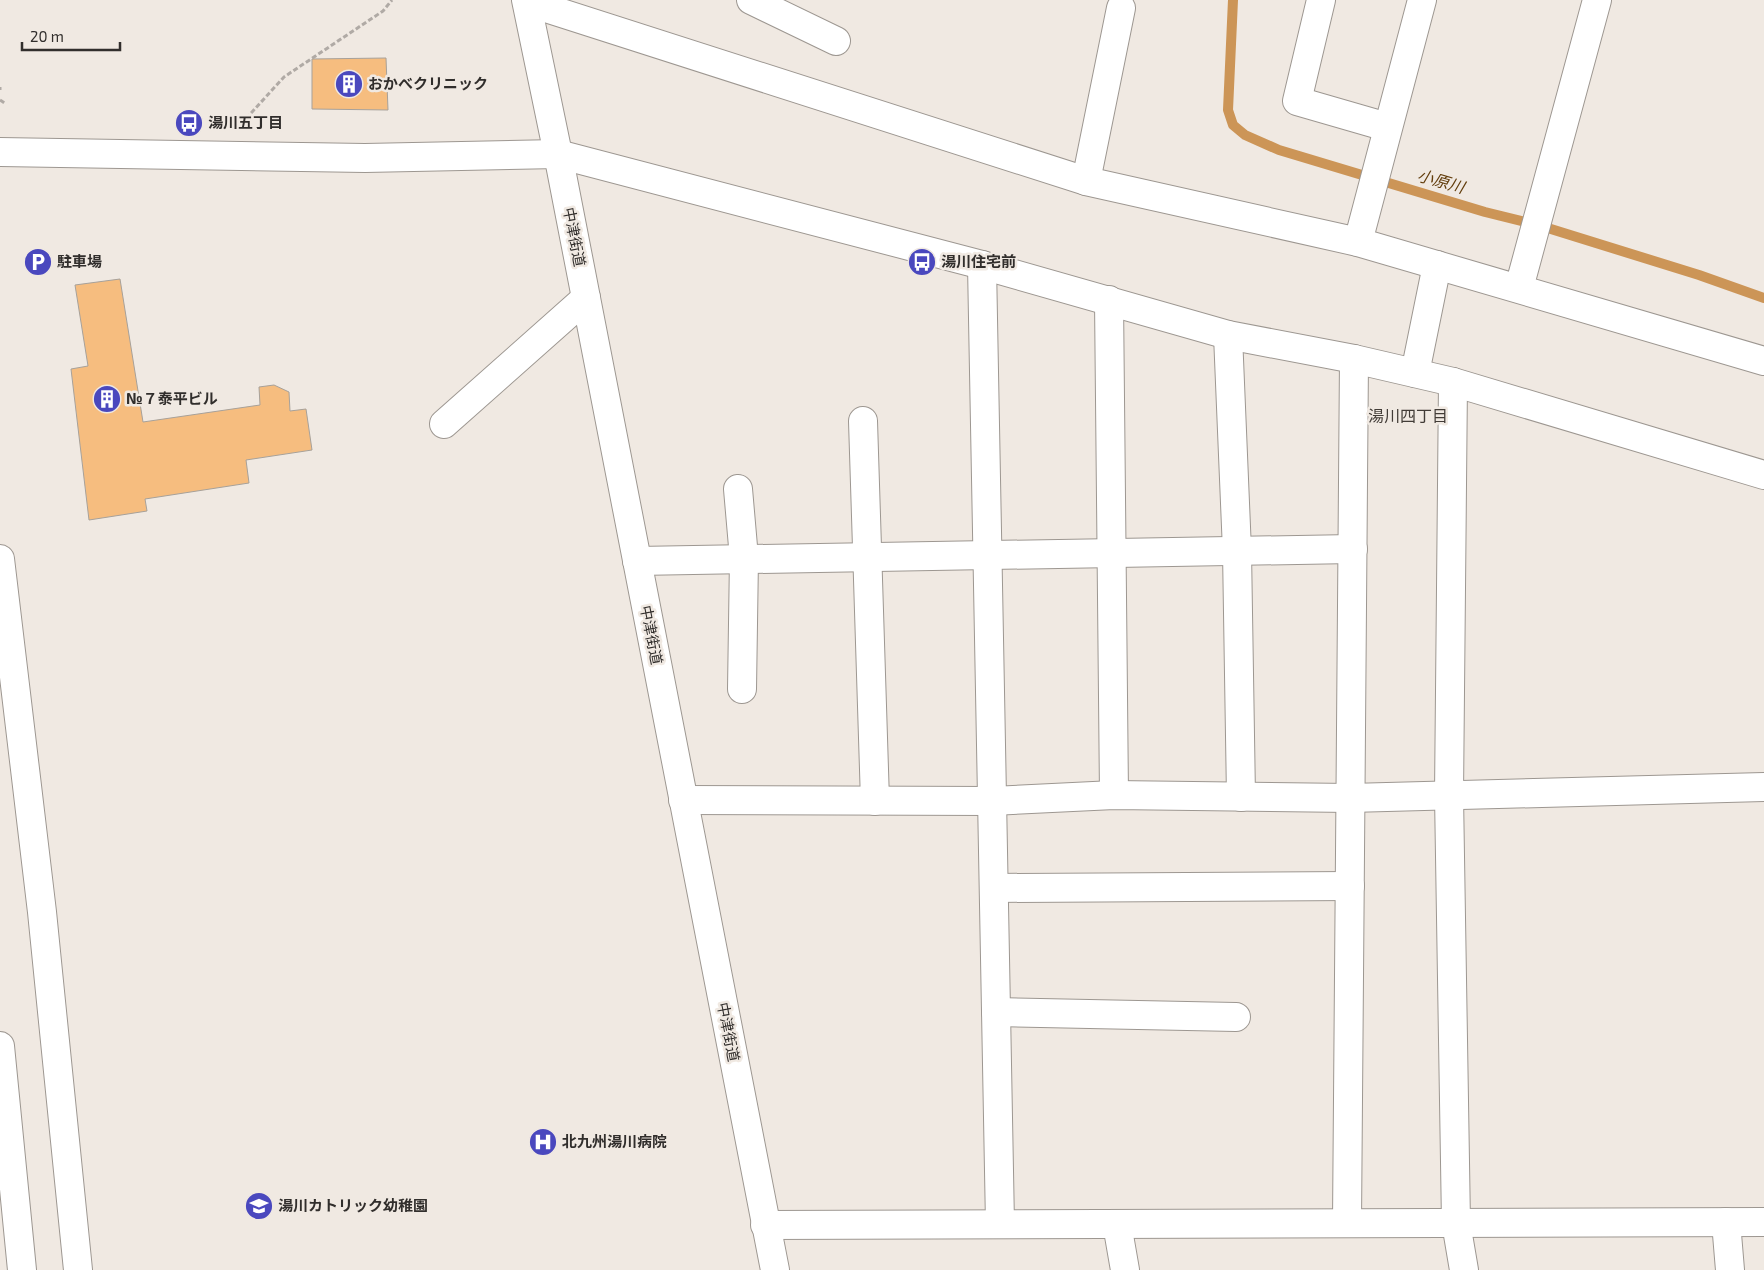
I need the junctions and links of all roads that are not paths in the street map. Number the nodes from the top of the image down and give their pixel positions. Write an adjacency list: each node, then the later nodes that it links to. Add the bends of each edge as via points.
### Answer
1 (1321, 0): 8 (street, via 1297,101)
2 (1422, 0): 8 (street)
3 (1597, 0): 17 (street)
4 (526, 1): 11 (street, 中津街道); 13 (street)
5 (767, 3): 7 (street)
6 (1120, 8): 13 (street)
7 (836, 41)
8 (1387, 128): 14 (street)
9 (0, 152): 10 (street)
10 (41, 154): 11 (street, via 365,158); 12 (street)
11 (558, 154): 16 (street); 18 (street, 中津街道)
12 (0, 165)
13 (1086, 181): 14 (street)
14 (1358, 242): 15 (street)
15 (1437, 264): 17 (street); 23 (street)
16 (982, 265): 19 (street); 32 (street)
17 (1519, 288): 22 (street)
18 (586, 298): 26 (street); 36 (street, 中津街道)
19 (1109, 300): 20 (street); 31 (street)
20 (1228, 335): 21 (street); 30 (street)
21 (1354, 359): 23 (street); 29 (street)
22 (1764, 361)
23 (1415, 373): 24 (street)
24 (1453, 382): 27 (street); 40 (street)
25 (863, 421): 33 (street)
26 (444, 424)
27 (1764, 475)
28 (738, 489): 34 (street)
29 (1353, 549): 30 (street); 42 (street)
30 (1237, 551): 31 (street); 41 (street)
31 (1111, 553): 32 (street); 39 (street)
32 (987, 555): 33 (street); 45 (street)
33 (868, 556): 34 (street); 44 (street)
34 (744, 558): 36 (street); 37 (street)
35 (0, 559): 59 (street, via 42,912)
36 (637, 561): 43 (street, 中津街道)
37 (742, 689)
38 (1764, 787): 40 (street)
39 (1114, 795): 41 (street); 45 (street)
40 (1449, 795): 42 (street); 54 (street)
41 (1241, 797): 42 (street)
42 (1350, 798): 46 (street)
43 (683, 800): 44 (street); 57 (street, 中津街道)
44 (875, 801): 45 (street)
45 (992, 801): 47 (street)
46 (1350, 886): 47 (street); 53 (street)
47 (994, 888): 48 (street)
48 (996, 1012): 49 (street); 55 (street)
49 (1236, 1017)
50 (0, 1046): 58 (street)
51 (1726, 1222): 52 (street); 54 (street); 63 (street)
52 (1764, 1222)
53 (1347, 1223): 54 (street); 56 (street)
54 (1456, 1223): 62 (street)
55 (1000, 1224): 56 (street); 57 (street)
56 (1117, 1224): 61 (street)
57 (765, 1225): 60 (street, 中津街道)
58 (22, 1270)
59 (78, 1270)
60 (775, 1270)
61 (1125, 1270)
62 (1464, 1270)
63 (1730, 1270)

